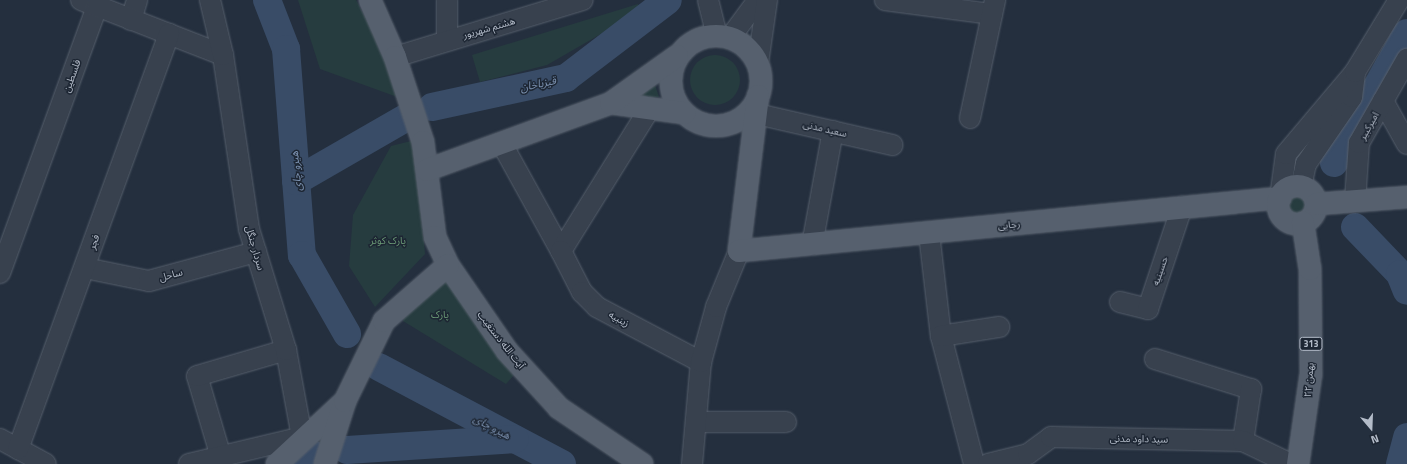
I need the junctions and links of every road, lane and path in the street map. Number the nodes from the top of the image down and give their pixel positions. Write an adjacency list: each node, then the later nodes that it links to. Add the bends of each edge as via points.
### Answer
1 (137, 0): 14 (street)
2 (210, 0): 18 (street, سردار جنگل)
3 (370, 0): 19 (main road)
4 (447, 0): 17 (street)
5 (708, 0): 16 (street)
6 (758, 0): 16 (street)
7 (768, 0): 21 (street)
8 (885, 0): 12 (street)
9 (1400, 0): 23 (street)
10 (575, 2): 17 (street, هشتم شهریور)
11 (89, 3): 14 (street, فلسطین); 51 (street, فلسطین)
12 (940, 4): 13 (street)
13 (994, 7): 29 (street)
14 (131, 20): 15 (street, فلسطین)
15 (169, 34): 18 (street, فلسطین); 50 (street, فجر)
16 (724, 36): 20 (main road, via 701,38); 21 (main road, via 746,48)
17 (447, 40): 19 (street, هشتم شهریور)
18 (223, 55): 48 (street, سردار جنگل, via 248,229)
19 (395, 56): 36 (main road, آیت الله دستغیب, via 424,142)
20 (678, 56): 25 (main road); 28 (main road, via 670,86)
21 (758, 63): 26 (main road, via 761,85)
22 (1406, 63): 24 (street, امیرکبیر)
23 (1355, 72): 37 (street, via 1352,97 1306,164); 39 (street, via 1286,154)
24 (1383, 101): 33 (street); 40 (street, امیرکبیر, via 1359,143)
25 (611, 103): 27 (main road); 32 (main road)
26 (758, 105): 30 (main road, via 743,117); 31 (street, سعید مدنی); 35 (main road)
27 (650, 108): 28 (main road); 46 (street)
28 (684, 113): 30 (main road, via 694,121)
29 (970, 118)
30 (719, 126): 35 (main road)
31 (833, 131): 34 (street, سعید مدنی); 45 (street)
32 (502, 144): 36 (main road); 46 (street, زینبیه)
33 (1407, 144)
34 (892, 145)
35 (754, 150): 47 (main road)
36 (427, 170): 49 (main road, آیت الله دستغیب, via 435,236)
37 (1301, 187): 39 (main road, via 1289,188); 41 (main road, via 1312,193)
38 (1407, 197): 40 (main road)
39 (1280, 198): 42 (main road, رجایی); 43 (main road, via 1279,210 1286,220)
40 (1355, 201): 41 (main road)
41 (1317, 204): 43 (main road, via 1313,216)
42 (1182, 207): 44 (main road, رجایی); 52 (street, حسینیه, via 1148,309)
43 (1303, 223): 75 (main road, ۲۲ بهمن / 313, via 1310,269 1311,374)
44 (929, 234): 45 (main road, رجایی); 54 (street)
45 (812, 245): 47 (main road, رجایی)
46 (561, 251): 57 (street, زینبیه, via 582,292 597,307)
47 (739, 251): 57 (street, via 716,307)
48 (256, 252): 50 (street, ساحل, via 149,281); 55 (street, سردار جنگل)
49 (448, 265): 58 (main road, via 384,321); 70 (main road, آیت الله دستغیب, via 507,351 559,408)
50 (85, 268): 64 (street, فجر)
51 (0, 273)
52 (1120, 302)
53 (999, 327): 54 (street)
54 (941, 336): 72 (street)
55 (286, 350): 61 (street, سردار جنگل); 65 (street, via 197,376)
56 (1155, 359): 63 (street, via 1251,389)
57 (701, 362): 59 (street)
58 (344, 401): 61 (main road); 69 (main road)
59 (698, 422): 60 (street); 71 (street)
60 (786, 422)
61 (302, 437): 65 (street); 68 (main road)
62 (0, 439): 64 (street)
63 (1243, 441): 73 (street, سید داود مدنی, via 1051,437 1028,454); 74 (street, سید داود مدنی)
64 (18, 449): 66 (street)
65 (221, 457): 67 (street)
66 (46, 464)
67 (189, 464)
68 (277, 464)
69 (326, 464)
70 (642, 464)
71 (692, 464)
72 (974, 464)
73 (988, 464)
74 (1292, 464)
75 (1298, 464)

